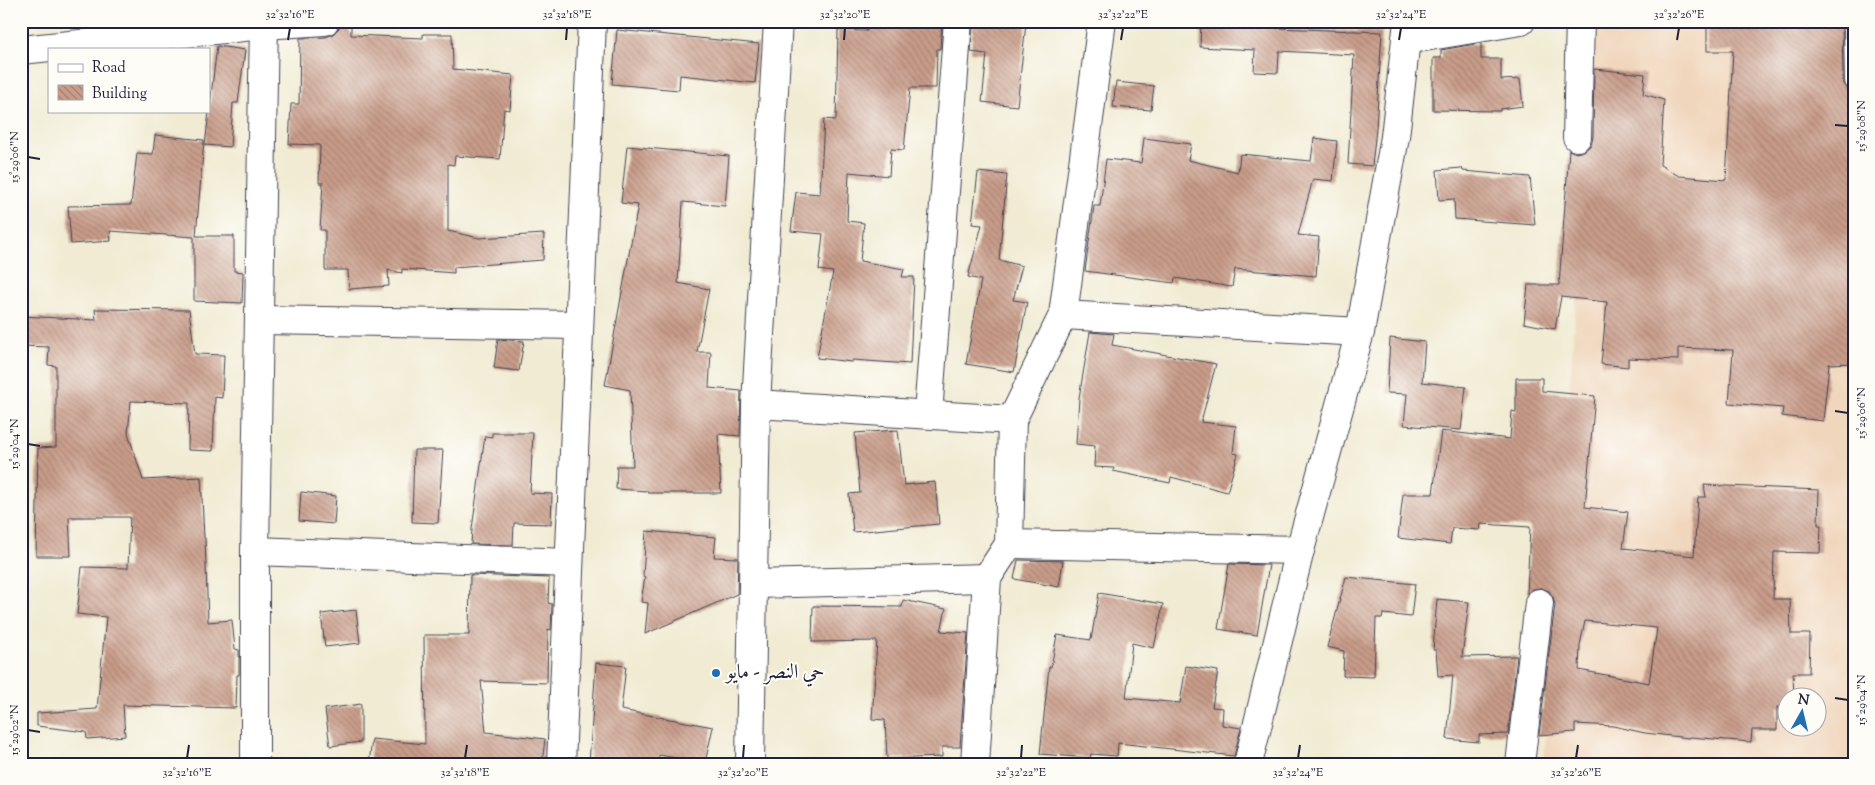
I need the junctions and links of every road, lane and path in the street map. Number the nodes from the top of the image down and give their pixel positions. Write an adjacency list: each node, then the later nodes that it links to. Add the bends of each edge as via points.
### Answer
1 (325, 21): 9 (street)
2 (592, 21): 16 (street)
3 (778, 21): 18 (street)
4 (958, 21): 19 (street)
5 (1102, 21): 14 (street)
6 (1521, 21): 10 (street, via 1431,35)
7 (1580, 21): 13 (street)
8 (1853, 21): 12 (lane)
9 (264, 23): 11 (street); 15 (street)
10 (1407, 31): 17 (street, via 1395,137)
11 (21, 50)
12 (1854, 81)
13 (1577, 137)
14 (1062, 315): 17 (street); 20 (street)
15 (259, 320): 16 (street); 23 (street)
16 (578, 325): 24 (street)
17 (1360, 332): 22 (street)
18 (756, 404): 19 (street); 26 (street)
19 (928, 414): 20 (street)
20 (1012, 420): 21 (street)
21 (1009, 544): 22 (street); 25 (street)
22 (1300, 550): 32 (street)
23 (255, 551): 24 (street); 28 (street)
24 (569, 564): 29 (street)
25 (986, 578): 26 (street); 31 (street)
26 (753, 584): 30 (street)
27 (1539, 603): 33 (street)
28 (255, 764)
29 (561, 764)
30 (750, 764)
31 (975, 764)
32 (1248, 764)
33 (1520, 764)

